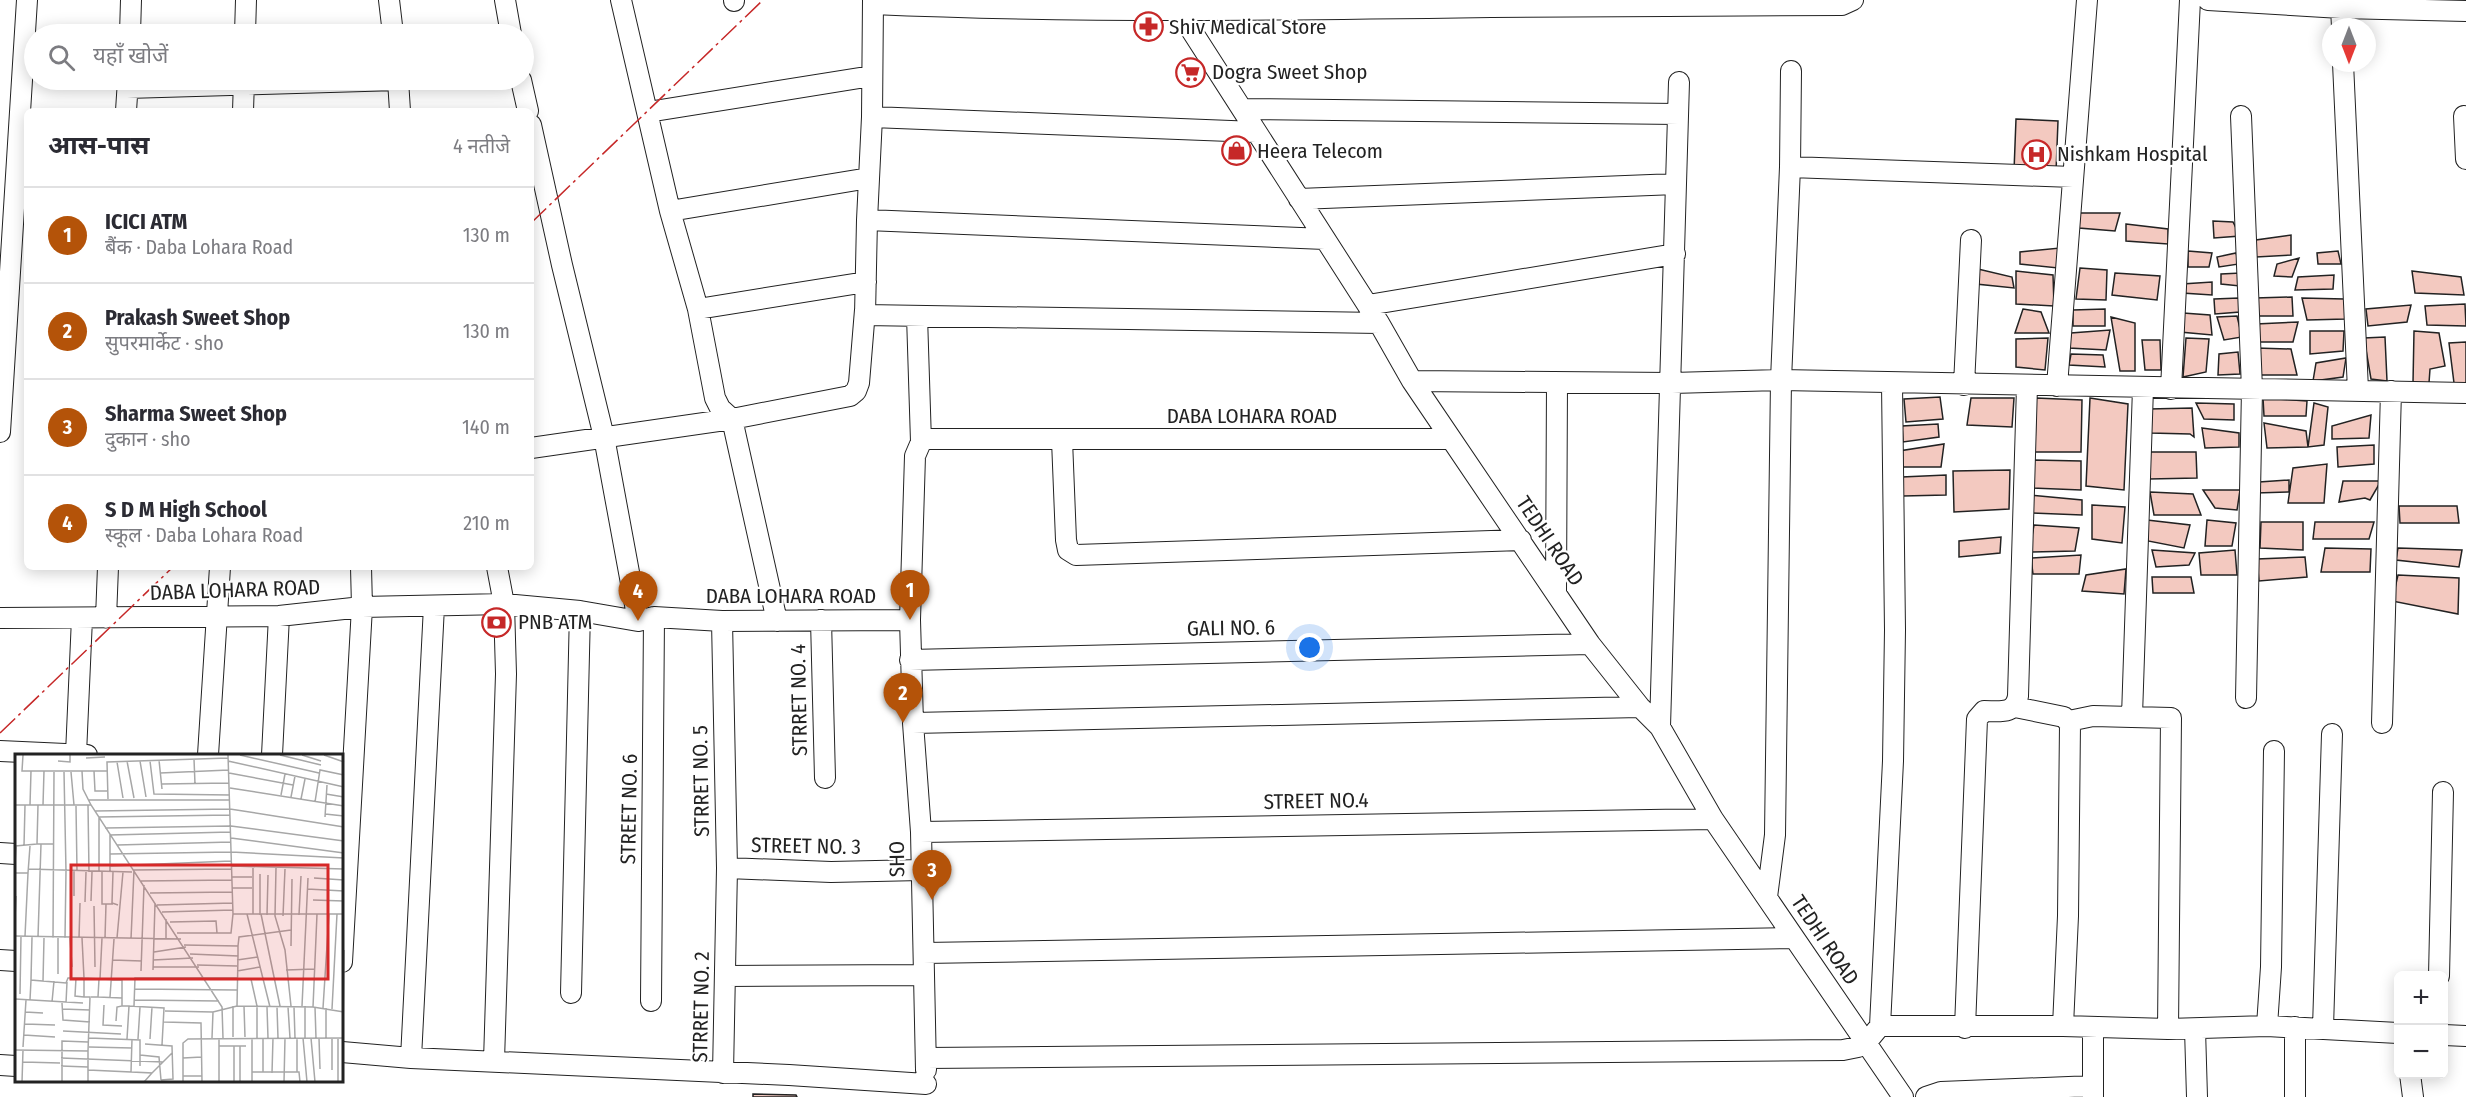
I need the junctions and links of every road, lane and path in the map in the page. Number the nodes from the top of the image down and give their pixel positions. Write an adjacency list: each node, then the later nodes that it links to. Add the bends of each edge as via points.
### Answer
1 (27, 0): 16 (street)
2 (131, 0): 17 (street)
3 (246, 0): 18 (street)
4 (389, 0): 19 (street)
5 (505, 0): 20 (street)
6 (621, 0): 35 (street)
7 (1853, 0): 12 (street, via 1842,5)
8 (2087, 0): 44 (street)
9 (2190, 0): 68 (street)
10 (2208, 0): 15 (street)
11 (873, 2): 12 (street, via 958,8); 24 (street)
12 (1176, 5): 34 (street, TEDHI ROAD)
13 (2422, 5): 14 (street); 15 (street)
14 (2466, 11)
15 (2342, 12)
16 (26, 24)
17 (130, 24)
18 (245, 24)
19 (392, 24)
20 (509, 24)
21 (24, 48): 74 (street)
22 (1791, 71): 43 (street)
23 (2343, 72): 70 (street)
24 (872, 76): 35 (street); 39 (street)
25 (1678, 82): 36 (street)
26 (127, 90): 30 (street)
27 (244, 90): 31 (street)
28 (399, 90): 32 (street)
29 (523, 90): 33 (street)
30 (126, 108)
31 (243, 108)
32 (400, 108)
33 (527, 108)
34 (1242, 109): 36 (street); 40 (street, TEDHI ROAD)
35 (648, 112): 48 (street)
36 (1678, 114): 46 (street)
37 (2241, 116): 69 (street)
38 (2464, 116): 42 (street)
39 (872, 117): 40 (street); 45 (street)
40 (1256, 132): 47 (street, TEDHI ROAD)
41 (534, 139): 75 (street, STREET NO. 6)
42 (2466, 159)
43 (1790, 167): 44 (street); 59 (street)
44 (2073, 177): 66 (street)
45 (869, 178): 48 (street); 49 (street)
46 (1676, 184): 47 (street); 52 (street)
47 (1299, 199): 50 (street, TEDHI ROAD)
48 (670, 211): 55 (street)
49 (867, 220): 50 (street); 53 (street)
50 (1325, 239): 54 (street, TEDHI ROAD)
51 (1971, 240): 64 (street)
52 (1675, 254): 54 (street); 62 (street)
53 (866, 282): 55 (street); 56 (street)
54 (1368, 305): 58 (street, TEDHI ROAD)
55 (698, 309): 73 (street, via 715,398)
56 (865, 310): 57 (street, via 865,315); 73 (street, via 859,383 850,396)
57 (917, 316): 58 (street); 78 (street)
58 (1379, 323): 60 (street, TEDHI ROAD)
59 (1781, 380): 62 (street); 63 (street); 124 (street, via 1775,835)
60 (1412, 381): 61 (street); 76 (street, TEDHI ROAD)
61 (1557, 383): 62 (street); 85 (street)
62 (1672, 383): 109 (street)
63 (1892, 384): 64 (street); 136 (street, via 1893,750)
64 (1964, 385): 65 (street)
65 (2027, 386): 66 (street); 103 (street)
66 (2058, 386): 67 (street)
67 (2143, 388): 68 (street); 105 (street)
68 (2171, 389): 69 (street)
69 (2252, 389): 70 (street); 102 (street)
70 (2358, 390): 71 (street)
71 (2391, 392): 72 (street); 108 (street)
72 (2466, 393)
73 (732, 419): 75 (street); 99 (street)
74 (0, 432)
75 (604, 437): 79 (street); 95 (street, STREET NO. 6)
76 (1451, 439): 77 (street, DABA LOHARA ROAD); 80 (street, TEDHI ROAD)
77 (1062, 441): 78 (street, DABA LOHARA ROAD); 80 (street, via 1066,540 1068,550 1076,555)
78 (921, 442): 97 (street, via 915,456)
79 (534, 448)
80 (1521, 540): 85 (street, TEDHI ROAD)
81 (108, 570): 94 (street)
82 (220, 570): 90 (street)
83 (361, 570): 88 (street)
84 (498, 570): 86 (street)
85 (1556, 593): 100 (street, TEDHI ROAD)
86 (504, 604): 87 (street, DABA LOHARA ROAD); 89 (street, DABA LOHARA ROAD); 152 (street, via 506,674)
87 (434, 606): 88 (street, DABA LOHARA ROAD); 150 (street)
88 (362, 607): 91 (street, DABA LOHARA ROAD); 125 (street)
89 (580, 611): 95 (street, DABA LOHARA ROAD); 134 (street)
90 (218, 615): 91 (street, DABA LOHARA ROAD); 94 (street, DABA LOHARA ROAD); 114 (street)
91 (279, 615): 115 (street)
92 (0, 618): 93 (street, DABA LOHARA ROAD)
93 (82, 618): 94 (street, DABA LOHARA ROAD); 113 (street)
94 (106, 618)
95 (646, 619): 98 (street, DABA LOHARA ROAD); 135 (street, STREET NO. 6)
96 (821, 620): 97 (street, DABA LOHARA ROAD); 99 (street, DABA LOHARA ROAD); 116 (street, STRRET NO. 4)
97 (910, 620): 101 (street, SHO)
98 (722, 621): 99 (street, DABA LOHARA ROAD); 122 (street, STRRET NO. 5)
99 (777, 621)
100 (1590, 644): 101 (street, GALI NO. 6); 104 (street, TEDHI ROAD)
101 (910, 660): 107 (street, SHO)
102 (2246, 698)
103 (2015, 706): 106 (street); 141 (street, via 2010,710 1983,711 1977,720)
104 (1640, 707): 107 (street); 109 (street, TEDHI ROAD)
105 (2132, 716): 106 (street, via 2093,716); 143 (street, via 2171,718)
106 (2069, 721): 137 (street)
107 (913, 723): 119 (street, SHO)
108 (2382, 723)
109 (1660, 727): 118 (street, TEDHI ROAD)
110 (2332, 734): 142 (street)
111 (0, 751): 113 (street)
112 (2274, 751): 138 (street)
113 (76, 754)
114 (208, 754)
115 (272, 754)
116 (825, 778)
117 (2442, 792): 131 (street)
118 (1713, 819): 119 (street, STREET NO.4); 124 (street, TEDHI ROAD)
119 (921, 832): 123 (street, SHO)
120 (0, 853): 121 (street)
121 (15, 854)
122 (727, 868): 123 (street, STREET NO. 3); 127 (street, STRRET NO. 5)
123 (921, 870): 128 (street, SHO)
124 (1767, 897): 126 (street, TEDHI ROAD)
125 (344, 926)
126 (1793, 938): 128 (street); 148 (street, TEDHI ROAD)
127 (726, 941): 133 (street, STRRET NO. 2)
128 (924, 953): 132 (street, SHO)
129 (0, 960): 130 (street)
130 (15, 961)
131 (2439, 971)
132 (924, 975): 133 (street); 151 (street, SHO)
133 (726, 976): 155 (street, STRRET NO. 2)
134 (571, 993)
135 (651, 1001)
136 (1880, 1026): 141 (street); 148 (street)
137 (2063, 1026): 139 (street); 141 (street)
138 (2267, 1026): 140 (street); 144 (street)
139 (2093, 1027): 143 (street); 158 (street)
140 (2295, 1027): 142 (street); 162 (street)
141 (1965, 1028)
142 (2323, 1028): 145 (street)
143 (2168, 1029): 144 (street)
144 (2195, 1029): 161 (street)
145 (2394, 1034)
146 (2448, 1035): 147 (street)
147 (2466, 1036)
148 (1866, 1043): 151 (street, via 1843,1050); 159 (street, TEDHI ROAD)
149 (344, 1052): 150 (street)
150 (411, 1058): 152 (street)
151 (926, 1058): 157 (street, SHO)
152 (494, 1062): 155 (street)
153 (0, 1065): 154 (street)
154 (15, 1066)
155 (723, 1073): 157 (street)
156 (2410, 1079): 163 (street)
157 (926, 1091)
158 (2093, 1091): 160 (street, via 1941,1092)
159 (1903, 1097)
160 (1926, 1097)
161 (2197, 1097)
162 (2295, 1097)
163 (2412, 1097)

